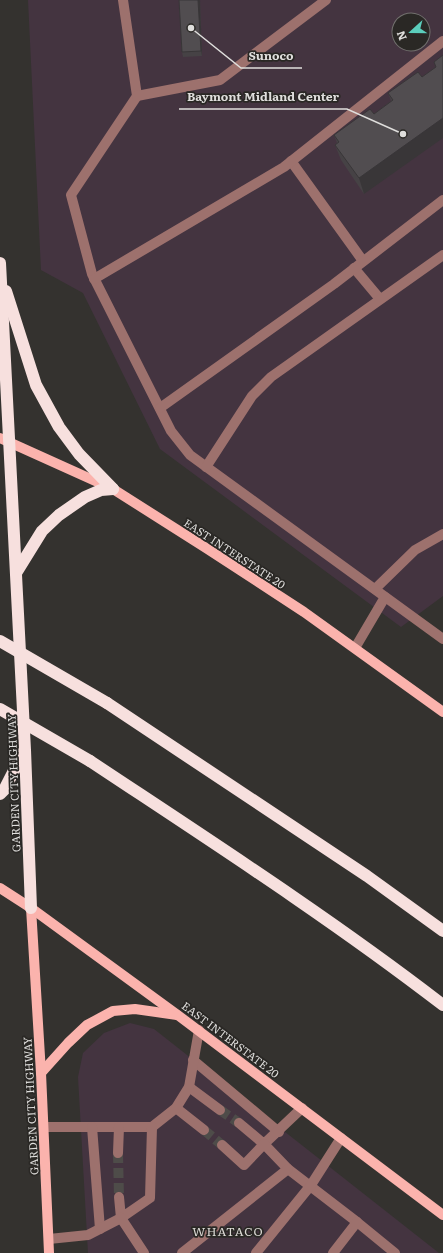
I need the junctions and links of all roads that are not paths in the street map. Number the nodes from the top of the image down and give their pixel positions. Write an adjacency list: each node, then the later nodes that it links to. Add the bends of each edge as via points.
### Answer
1 (123, 0): 4 (lane)
2 (326, 0): 4 (lane, via 220,80)
3 (443, 41): 5 (lane)
4 (137, 96): 11 (lane, via 71,195)
5 (291, 161): 8 (lane); 11 (lane)
6 (443, 200): 8 (lane)
7 (443, 255): 12 (lane)
8 (363, 261): 9 (lane)
9 (354, 268): 12 (lane); 13 (lane)
10 (0, 271): 14 (highway, GARDEN CITY HIGHWAY); 16 (highway, via 36,385 59,427 79,454)
11 (94, 279): 13 (lane)
12 (380, 299): 15 (lane, via 271,377 252,396)
13 (160, 408): 15 (lane, via 171,431 190,455)
14 (4, 440): 16 (main road, EAST INTERSTATE 20); 18 (highway, GARDEN CITY HIGHWAY)
15 (206, 466): 19 (lane)
16 (113, 489): 18 (highway, via 100,490 85,497 59,515 42,531); 23 (main road, EAST INTERSTATE 20)
17 (443, 534): 19 (lane, via 415,550)
18 (16, 572): 26 (highway, GARDEN CITY HIGHWAY)
19 (375, 589): 20 (lane)
20 (385, 597): 21 (lane); 23 (lane)
21 (443, 639)
22 (0, 641): 30 (highway, bridge, via 107,703 367,876)
23 (355, 648): 25 (main road, EAST INTERSTATE 20)
24 (0, 709): 31 (highway, bridge, via 90,761 325,918)
25 (443, 712)
26 (25, 750): 27 (highway); 29 (highway, GARDEN CITY HIGHWAY)
27 (0, 794)
28 (0, 888): 29 (main road, EAST INTERSTATE 20)
29 (31, 908): 32 (main road, EAST INTERSTATE 20); 35 (main road, GARDEN CITY HIGHWAY)
30 (443, 931)
31 (443, 1005)
32 (179, 1016): 33 (main road, EAST INTERSTATE 20); 35 (main road, via 135,1009 113,1011 87,1025)
33 (199, 1030): 34 (lane); 38 (main road, EAST INTERSTATE 20)
34 (193, 1060): 36 (lane); 46 (lane)
35 (41, 1073): 41 (main road, GARDEN CITY HIGHWAY)
36 (189, 1087): 37 (lane); 39 (lane)
37 (176, 1108): 44 (lane); 45 (lane)
38 (302, 1108): 46 (lane); 47 (main road, EAST INTERSTATE 20)
39 (220, 1110)
40 (239, 1124): 48 (lane)
41 (44, 1127): 42 (lane); 58 (main road, GARDEN CITY HIGHWAY)
42 (92, 1127): 43 (lane); 57 (lane)
43 (119, 1127): 44 (lane); 50 (lane)
44 (152, 1127): 55 (lane, via 150,1198)
45 (204, 1130)
46 (279, 1132): 48 (lane)
47 (341, 1138): 52 (lane); 54 (main road, EAST INTERSTATE 20)
48 (264, 1144): 49 (lane, via 244,1165); 51 (lane)
49 (222, 1145)
50 (118, 1153)
51 (288, 1169): 52 (lane); 61 (lane)
52 (311, 1186): 56 (lane); 62 (lane)
53 (119, 1197): 55 (lane)
54 (443, 1215)
55 (121, 1218): 57 (lane); 60 (lane)
56 (357, 1222): 63 (lane); 64 (lane)
57 (100, 1229): 58 (lane, via 88,1235)
58 (49, 1239): 59 (main road, GARDEN CITY HIGHWAY)
59 (50, 1253)
60 (144, 1253)
61 (182, 1253)
62 (256, 1253)
63 (333, 1253)
64 (394, 1253)

